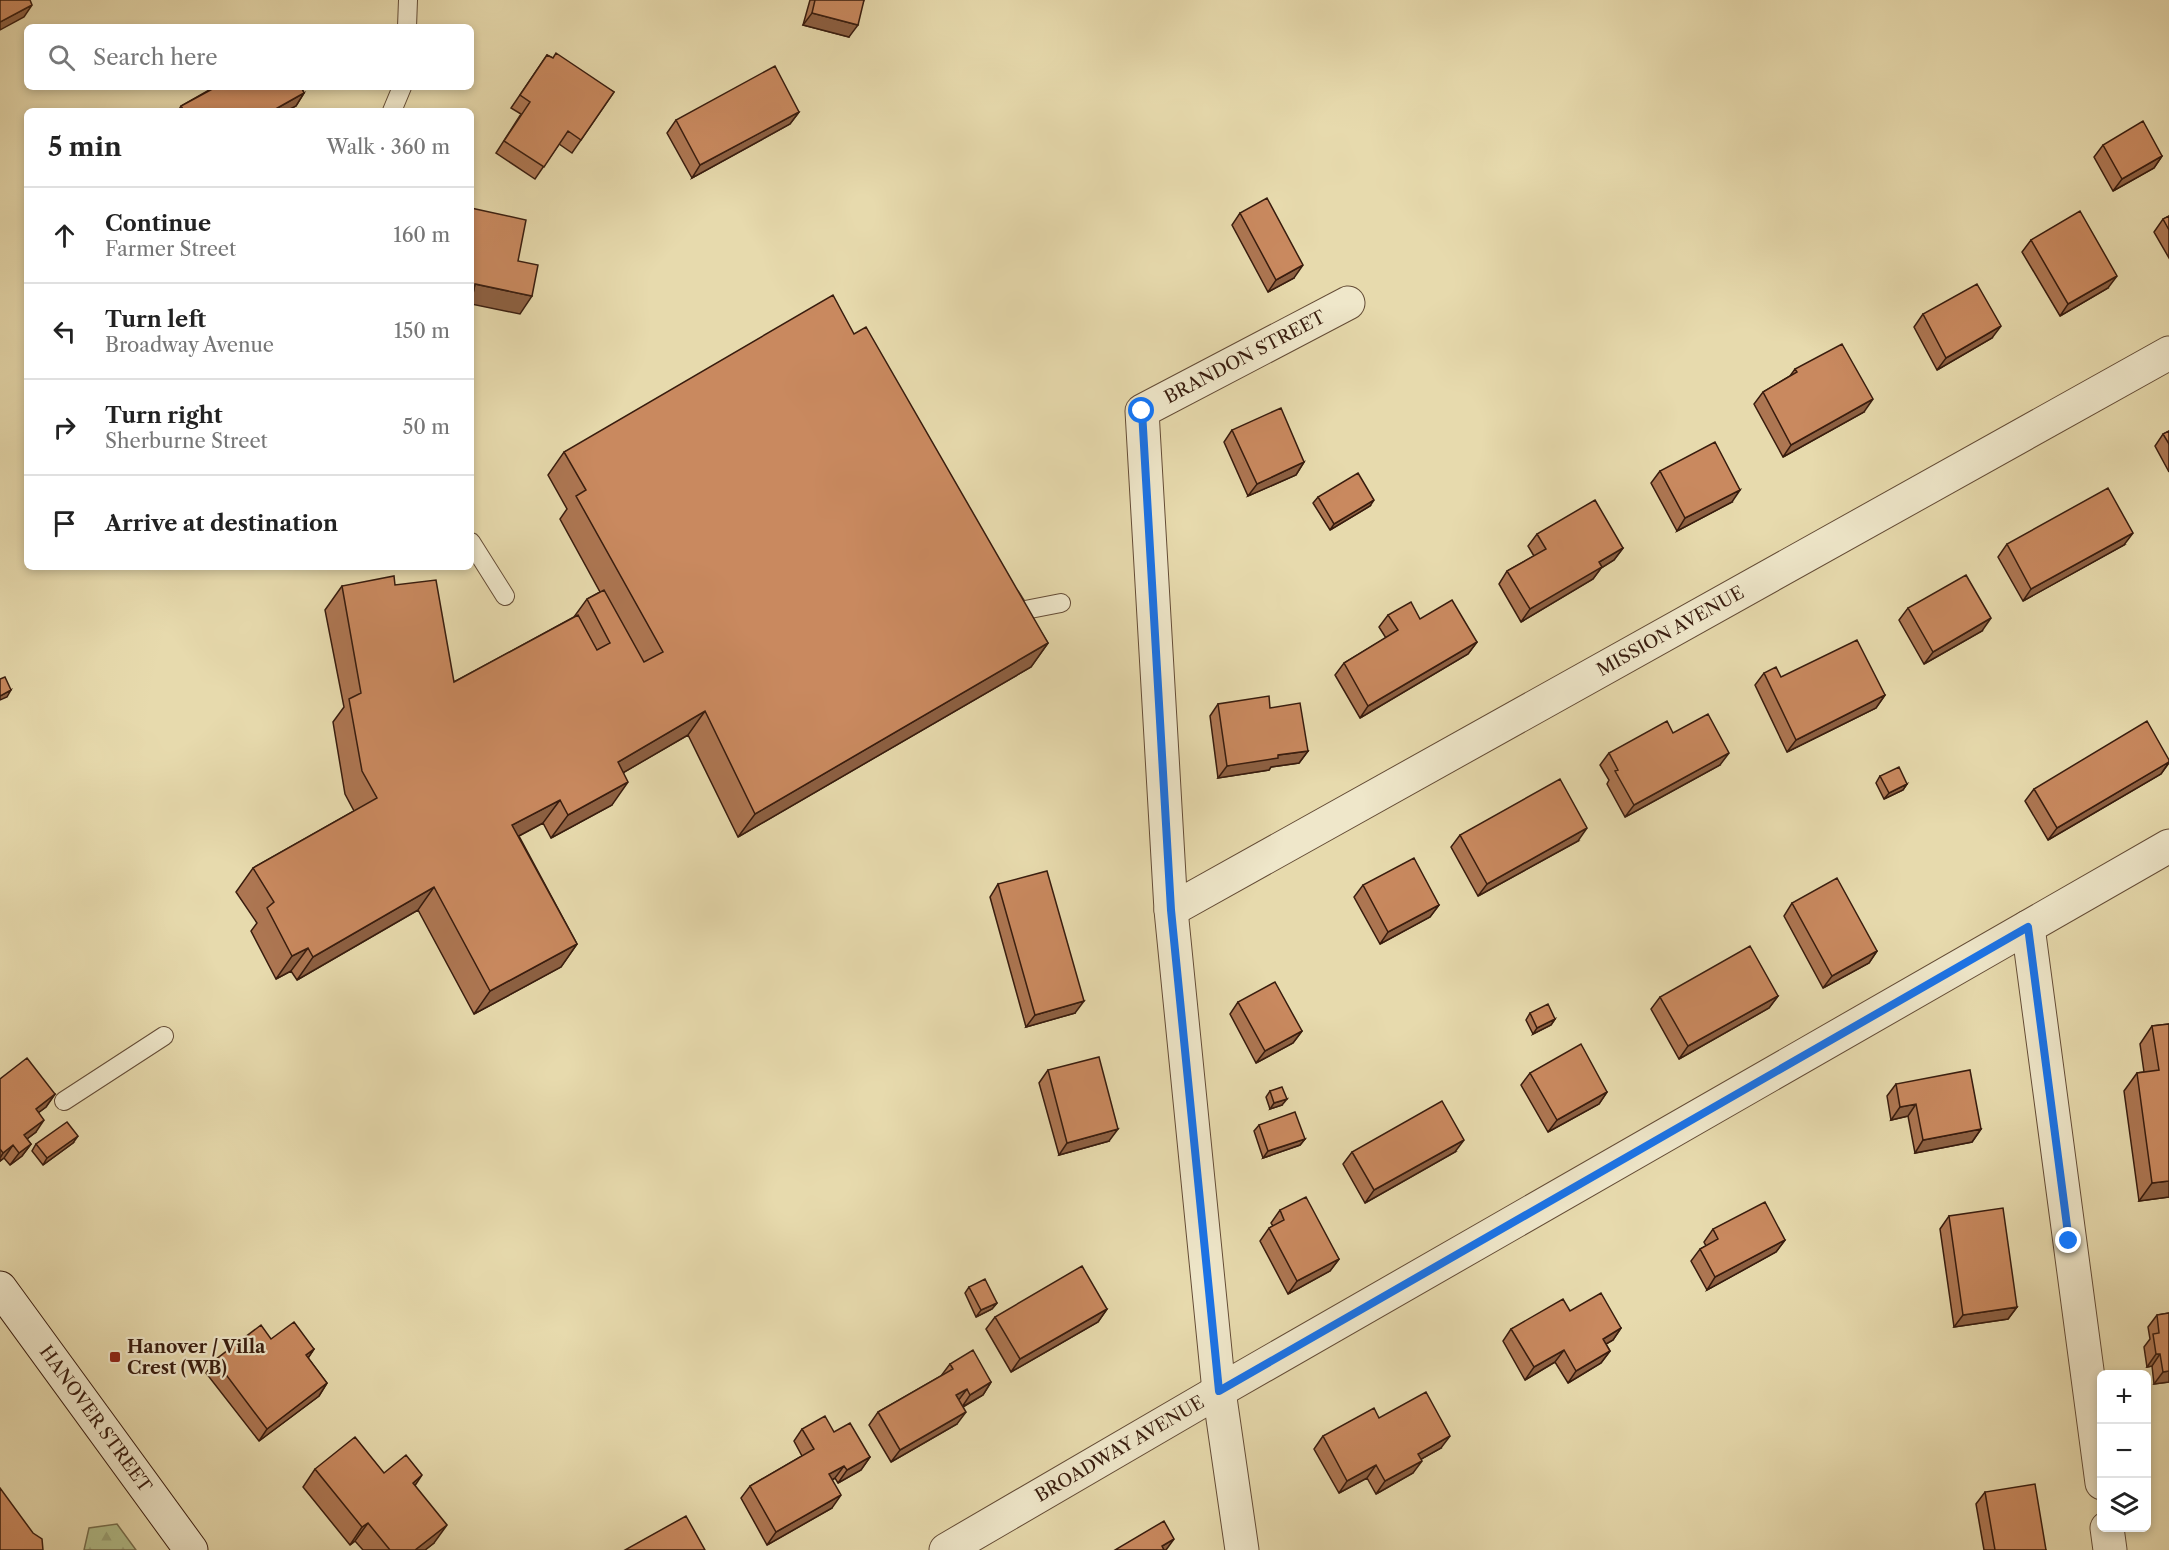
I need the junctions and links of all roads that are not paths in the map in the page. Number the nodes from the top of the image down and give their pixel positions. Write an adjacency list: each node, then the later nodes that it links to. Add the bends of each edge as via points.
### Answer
1 (408, 0): 2 (lane)
2 (407, 24)
3 (401, 90): 4 (lane)
4 (393, 108)
5 (1348, 303): 12 (street, BRANDON STREET, via 1142,411)
6 (2169, 353): 12 (street, MISSION AVENUE)
7 (474, 547): 9 (lane)
8 (1003, 584): 10 (lane, via 1020,610)
9 (505, 596)
10 (1061, 603)
11 (2169, 846): 13 (street, BROADWAY AVENUE)
12 (1171, 910): 17 (street)
13 (2028, 927): 17 (street, BROADWAY AVENUE); 18 (street)
14 (164, 1036): 15 (lane)
15 (64, 1101)
16 (0, 1288): 20 (street, HANOVER STREET)
17 (1219, 1391): 21 (street, BROADWAY AVENUE); 22 (street)
18 (2101, 1478)
19 (2108, 1532): 23 (street)
20 (191, 1550)
21 (946, 1550)
22 (1242, 1550)
23 (2110, 1550)

